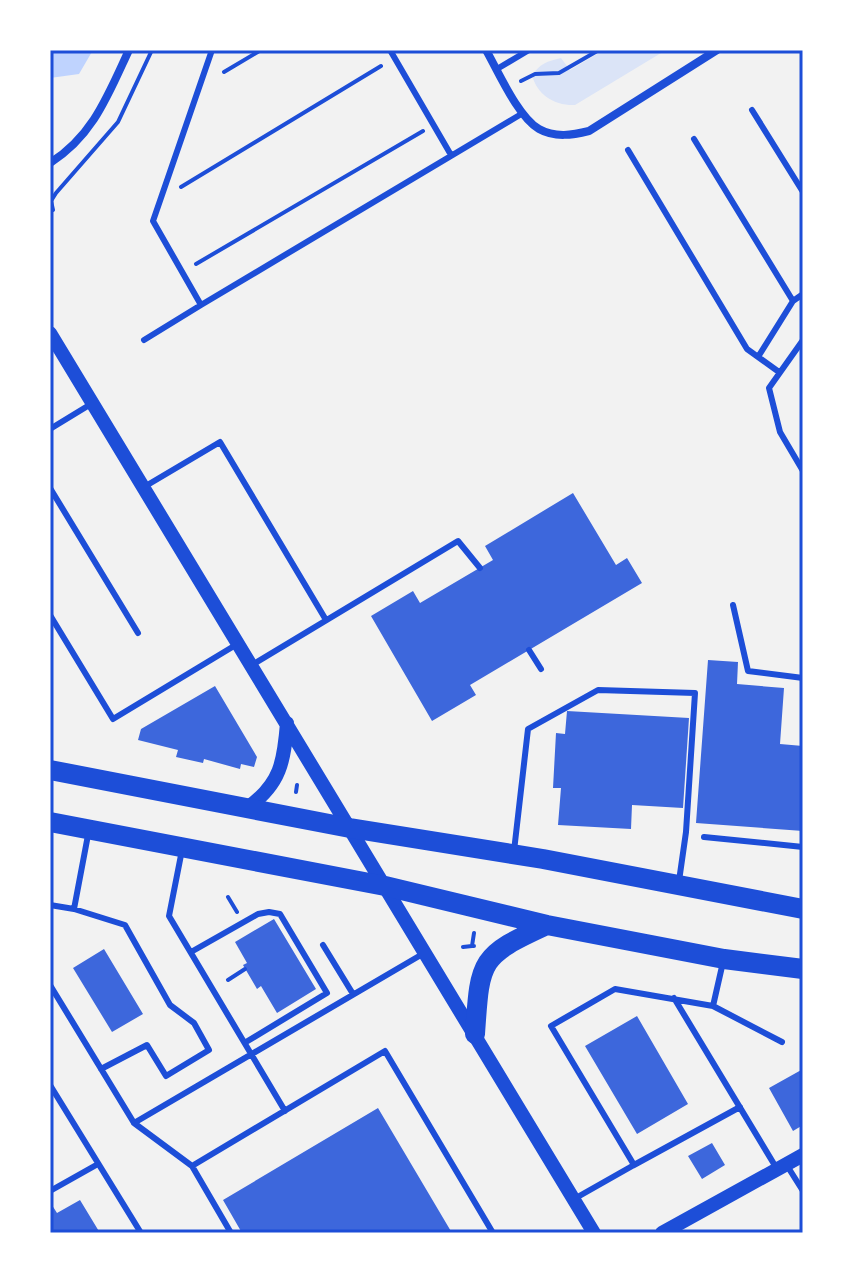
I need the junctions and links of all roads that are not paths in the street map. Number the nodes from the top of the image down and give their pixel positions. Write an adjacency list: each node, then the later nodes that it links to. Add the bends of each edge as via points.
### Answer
1 (129, 50): 13 (street, via 99,114 71,150)
2 (212, 50): 17 (lane, via 153,221)
3 (390, 50): 12 (lane)
4 (486, 50): 7 (street)
5 (529, 50): 7 (lane)
6 (717, 50): 9 (street, via 589,131 566,136 539,130)
7 (497, 69): 9 (street)
8 (752, 110): 14 (lane)
9 (523, 113): 12 (lane)
10 (694, 139): 16 (lane)
11 (628, 150): 21 (lane, via 747,349)
12 (451, 155): 17 (lane)
13 (50, 163)
14 (803, 192)
15 (803, 294): 16 (lane)
16 (793, 301): 21 (lane)
17 (201, 305): 19 (lane)
18 (50, 333): 23 (street)
19 (144, 340)
20 (803, 340): 22 (lane)
21 (758, 357): 22 (lane)
22 (779, 372): 25 (lane, via 769,388 780,432)
23 (93, 403): 24 (lane); 26 (street)
24 (50, 429)
25 (803, 471)
26 (144, 487): 32 (lane, via 220,442); 34 (street)
27 (50, 488): 28 (lane)
28 (52, 497): 33 (lane)
29 (480, 568): 32 (lane, via 458,541)
30 (733, 605): 38 (lane, via 748,671)
31 (50, 615): 34 (lane, via 113,719)
32 (326, 620): 36 (lane)
33 (138, 633)
34 (239, 643): 36 (street)
35 (529, 650): 37 (lane)
36 (252, 665): 39 (street)
37 (541, 669)
38 (803, 678)
39 (288, 722): 41 (street, via 284,761 273,784); 44 (street)
40 (50, 770): 41 (main road)
41 (247, 808): 44 (main road)
42 (50, 822): 43 (main road)
43 (90, 828): 46 (main road); 52 (lane)
44 (350, 828): 48 (main road); 50 (street)
45 (704, 837): 47 (lane)
46 (183, 846): 50 (main road); 56 (lane, via 169,916)
47 (803, 847)
48 (514, 855): 49 (main road); 49 (lane, via 528,729 598,690 695,693)
49 (678, 885): 53 (main road)
50 (385, 886): 54 (main road); 57 (street)
51 (50, 905): 52 (lane)
52 (74, 909): 68 (lane, via 125,925 170,1005 194,1023 209,1050 166,1076 147,1045)
53 (803, 909)
54 (547, 925): 58 (main road); 64 (main road, via 510,942 491,958 478,983)
55 (323, 945): 61 (lane)
56 (191, 952): 65 (lane); 65 (lane, via 258,914 280,914 327,993)
57 (426, 952): 61 (lane); 64 (street)
58 (724, 959): 59 (main road); 63 (lane)
59 (803, 969)
60 (50, 985): 68 (lane)
61 (353, 994): 67 (lane)
62 (674, 998): 63 (lane); 70 (lane); 75 (lane, via 615,989 551,1026)
63 (713, 1006): 66 (lane)
64 (475, 1034): 80 (street)
65 (246, 1042): 67 (lane)
66 (782, 1042)
67 (252, 1053): 71 (lane); 72 (lane)
68 (101, 1069): 72 (lane)
69 (50, 1085): 74 (lane)
70 (740, 1107): 75 (lane); 77 (lane)
71 (285, 1111): 76 (lane); 84 (lane, via 385,1051)
72 (134, 1123): 76 (lane)
73 (803, 1155): 77 (street)
74 (98, 1164): 78 (lane); 82 (lane)
75 (634, 1165): 80 (lane)
76 (192, 1166): 83 (lane)
77 (782, 1166): 79 (lane); 81 (street)
78 (50, 1191)
79 (803, 1191)
80 (574, 1199): 85 (street)
81 (681, 1228): 86 (street)
82 (141, 1233)
83 (231, 1233)
84 (493, 1233)
85 (594, 1233)
86 (662, 1233)

